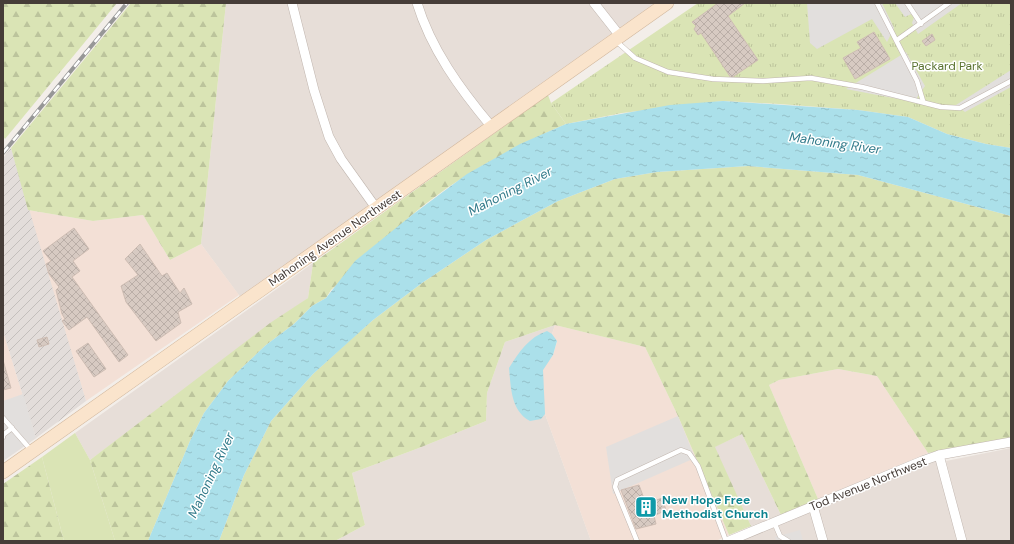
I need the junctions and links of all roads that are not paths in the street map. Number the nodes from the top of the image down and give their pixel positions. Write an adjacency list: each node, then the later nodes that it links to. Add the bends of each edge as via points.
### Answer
1 (292, 3): 14 (street, via 328,137)
2 (417, 3): 13 (street, via 441,59)
3 (594, 3): 9 (street)
4 (666, 3): 9 (main road, Mahoning Avenue Northwest)
5 (878, 3): 10 (lane)
6 (907, 3): 8 (lane)
7 (949, 3): 8 (lane)
8 (922, 24): 10 (lane)
9 (618, 38): 12 (lane, via 635,58 668,72 713,79 763,81 811,78); 13 (main road, Mahoning Avenue Northwest)
10 (897, 40): 12 (lane, via 917,81)
11 (1011, 81): 12 (lane, via 960,108 941,107)
12 (923, 101)
13 (490, 126): 14 (main road, Mahoning Avenue Northwest)
14 (376, 208): 19 (main road, Mahoning Avenue Northwest)
15 (3, 418): 16 (lane)
16 (12, 428): 17 (lane); 19 (lane)
17 (3, 437)
18 (1011, 442): 20 (street, Tod Avenue Northwest)
19 (32, 451): 21 (main road, Mahoning Avenue Northwest)
20 (939, 455): 22 (street, Tod Avenue Northwest); 28 (street)
21 (3, 472)
22 (813, 506): 23 (street, Tod Avenue Northwest); 27 (street)
23 (774, 522): 25 (street, Tod Avenue Northwest); 26 (lane, via 780,536)
24 (636, 541): 25 (lane, via 615,487 617,480 681,450 689,453 698,466)
25 (728, 541)
26 (788, 541)
27 (823, 541)
28 (962, 541)

